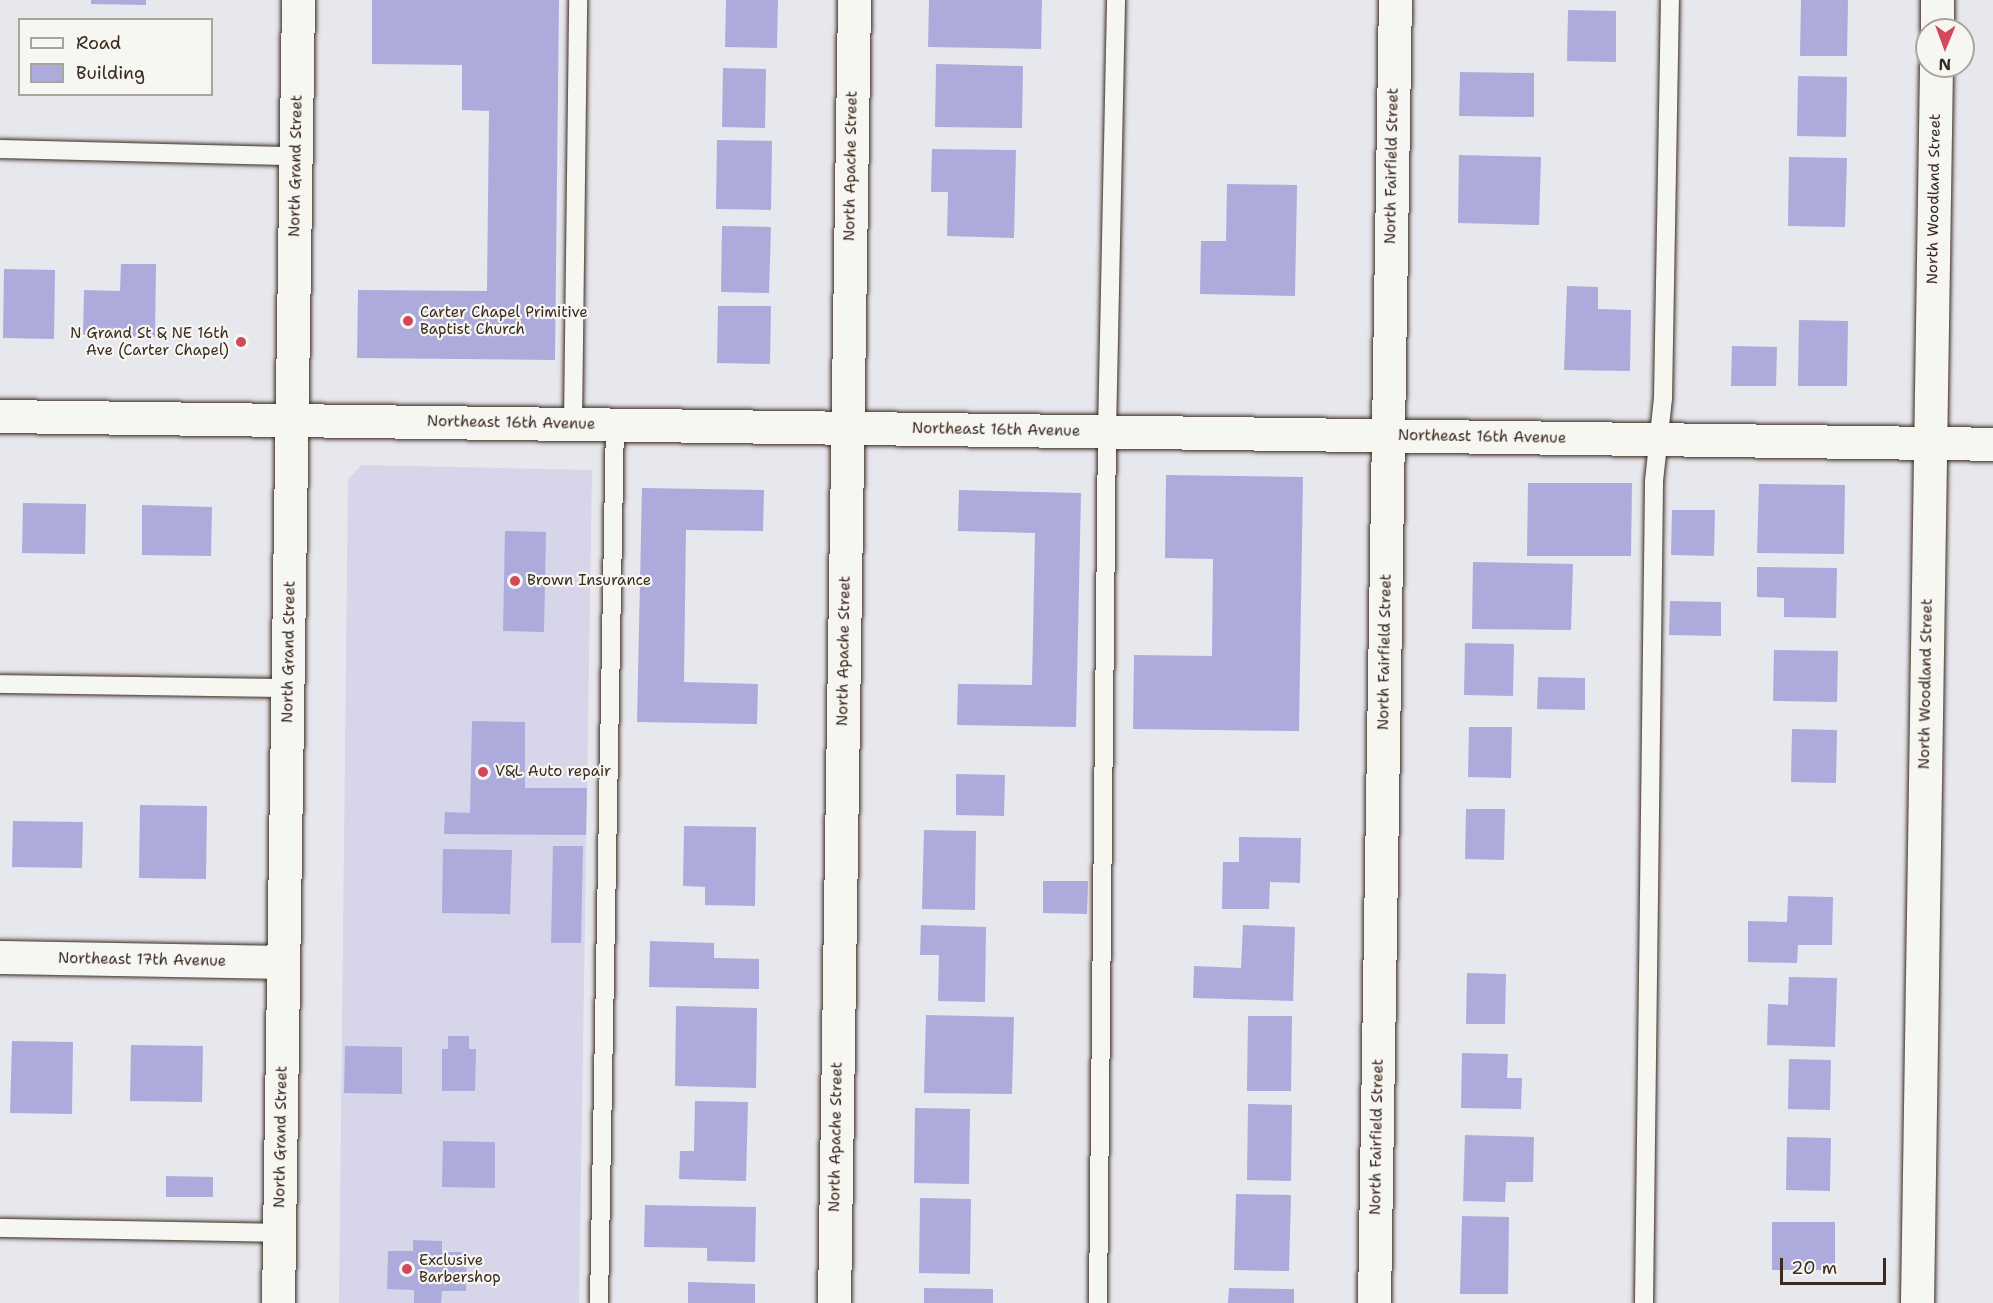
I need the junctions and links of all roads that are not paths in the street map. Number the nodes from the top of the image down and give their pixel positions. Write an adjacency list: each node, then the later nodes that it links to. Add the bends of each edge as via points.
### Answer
1 (298, 0): 11 (street, North Grand Street)
2 (578, 0): 14 (lane)
3 (854, 0): 16 (street, North Apache Street)
4 (1116, 0): 17 (lane)
5 (1395, 0): 18 (street, North Fairfield Street)
6 (1670, 0): 19 (lane)
7 (1937, 0): 8 (street)
8 (1937, 18)
9 (1936, 78): 20 (street, North Woodland Street)
10 (0, 149): 11 (lane)
11 (296, 156): 13 (street, North Grand Street)
12 (0, 417): 13 (street, Northeast 16th Avenue)
13 (292, 421): 14 (street, Northeast 16th Avenue); 23 (street, North Grand Street)
14 (573, 423): 15 (street, Northeast 16th Avenue)
15 (615, 424): 16 (street, Northeast 16th Avenue); 29 (lane)
16 (847, 428): 17 (street, Northeast 16th Avenue); 30 (street, North Apache Street)
17 (1107, 432): 18 (street, Northeast 16th Avenue); 31 (lane)
18 (1389, 436): 19 (street, Northeast 16th Avenue); 32 (street, North Fairfield Street)
19 (1659, 439): 20 (street, Northeast 16th Avenue); 33 (lane, via 1654,481)
20 (1930, 443): 21 (street, Northeast 16th Avenue); 34 (street, North Woodland Street)
21 (1993, 444)
22 (0, 684): 23 (lane)
23 (288, 688): 25 (street, North Grand Street)
24 (0, 957): 25 (street, Northeast 17th Avenue)
25 (283, 962): 27 (street, North Grand Street)
26 (0, 1228): 27 (lane)
27 (279, 1233): 28 (street, North Grand Street)
28 (278, 1303)
29 (599, 1303)
30 (834, 1303)
31 (1098, 1303)
32 (1374, 1303)
33 (1644, 1303)
34 (1917, 1303)

